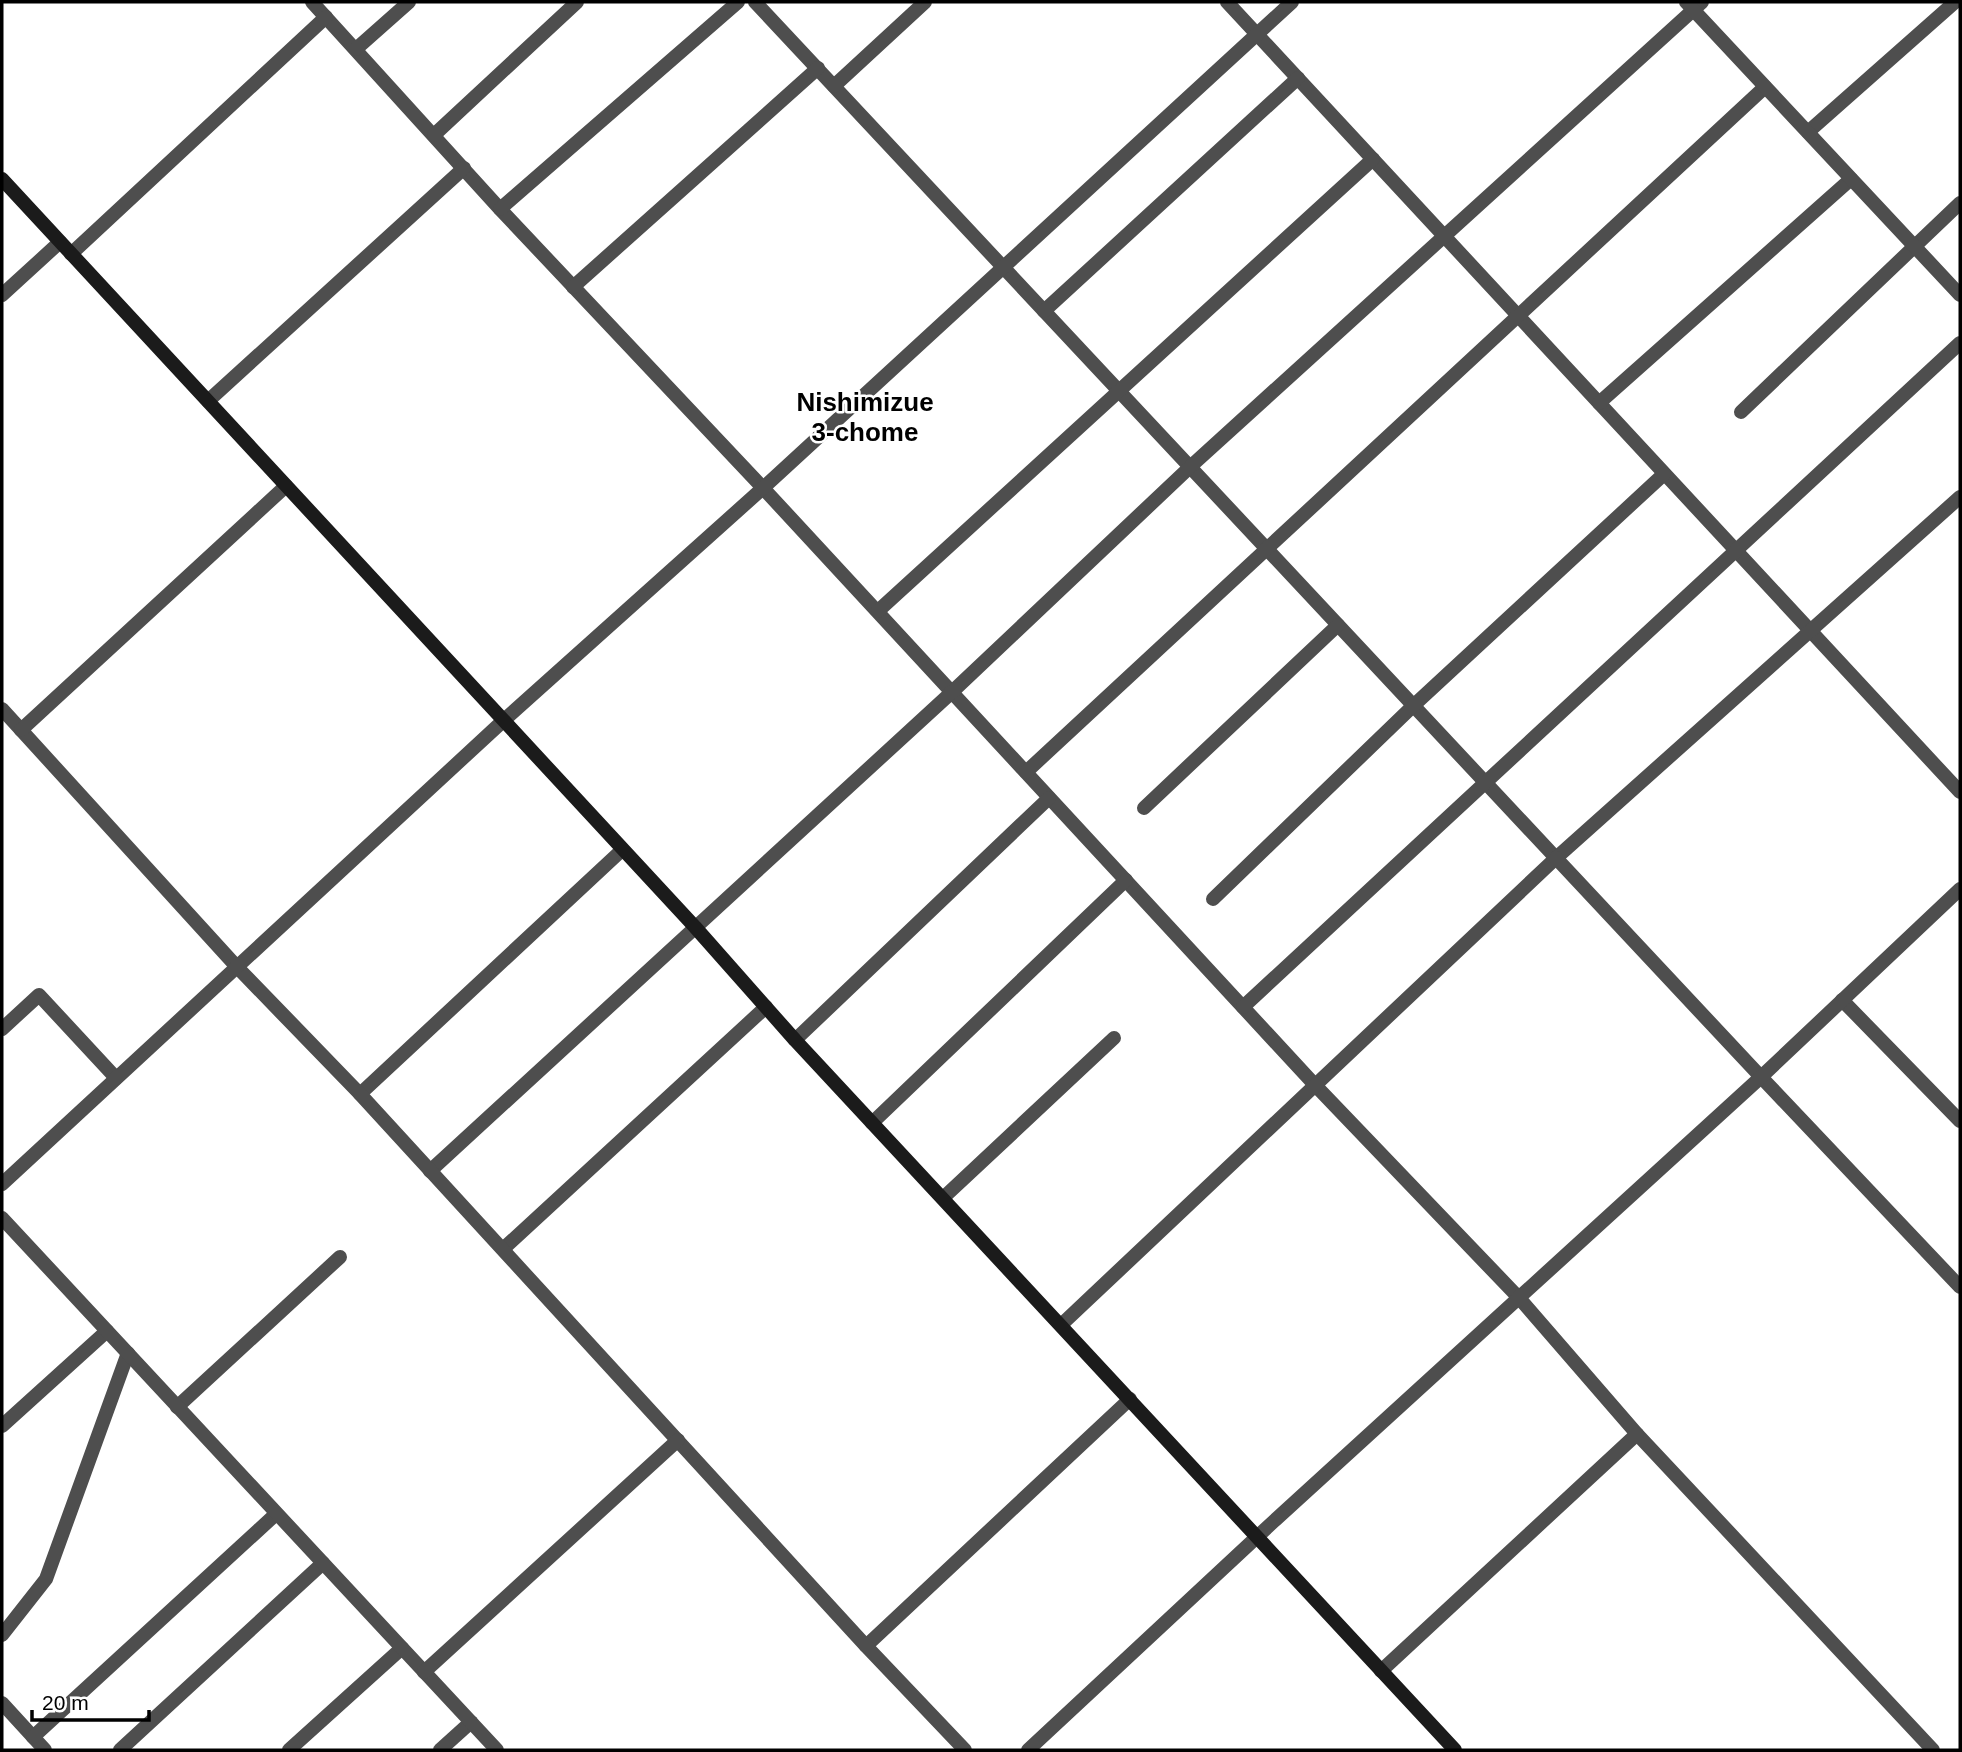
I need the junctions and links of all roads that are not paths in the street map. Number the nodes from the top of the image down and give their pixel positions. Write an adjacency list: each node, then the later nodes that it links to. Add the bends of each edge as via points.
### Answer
1 (312, 2): 11 (street)
2 (408, 2): 13 (street)
3 (578, 2): 19 (street)
4 (738, 2): 25 (street)
5 (755, 2): 14 (street)
6 (925, 2): 16 (street)
7 (1227, 2): 12 (street)
8 (1292, 2): 12 (street)
9 (1955, 2): 18 (street)
10 (1694, 4): 17 (street); 26 (street)
11 (326, 18): 13 (street); 29 (street)
12 (1257, 34): 15 (street); 30 (street)
13 (356, 49): 19 (street)
14 (818, 68): 16 (street); 31 (street)
15 (1298, 78): 20 (street); 34 (street)
16 (834, 86): 30 (street)
17 (1765, 87): 18 (street); 35 (street)
18 (1808, 132): 23 (street)
19 (434, 135): 21 (street)
20 (1373, 159): 26 (street); 37 (street)
21 (464, 168): 25 (street); 38 (street)
22 (2, 179): 27 (street)
23 (1851, 179): 28 (street); 39 (street)
24 (1960, 203): 28 (street)
25 (500, 209): 31 (street)
26 (1443, 235): 35 (street); 41 (street)
27 (60, 242): 29 (street); 32 (street)
28 (1914, 246): 33 (street); 40 (street)
29 (71, 254): 38 (street)
30 (1003, 267): 34 (street); 44 (street)
31 (573, 287): 44 (street)
32 (2, 295)
33 (1960, 295)
34 (1044, 311): 37 (street)
35 (1518, 315): 39 (street); 46 (street)
36 (1960, 343): 47 (street)
37 (1118, 390): 41 (street); 48 (street)
38 (208, 401): 43 (street)
39 (1599, 403): 42 (street)
40 (1741, 412)
41 (1190, 467): 46 (street); 51 (street)
42 (1664, 474): 47 (street); 52 (street)
43 (286, 486): 54 (street); 55 (street)
44 (763, 488): 48 (street); 54 (street)
45 (1960, 497): 50 (street)
46 (1266, 549): 49 (street); 56 (street)
47 (1735, 551): 50 (street); 57 (street)
48 (878, 611): 51 (street)
49 (1338, 625): 52 (street); 60 (street)
50 (1810, 632): 58 (street); 62 (street)
51 (952, 692): 56 (street); 66 (street)
52 (1413, 706): 57 (street); 65 (street)
53 (2, 709): 55 (street)
54 (503, 721): 61 (street); 67 (street)
55 (21, 730): 67 (street)
56 (1026, 772): 59 (street)
57 (1485, 783): 62 (street); 70 (street)
58 (1960, 792)
59 (1049, 798): 63 (street); 73 (street)
60 (1144, 808)
61 (622, 850): 66 (street); 77 (street)
62 (1556, 858): 74 (street); 76 (street)
63 (1126, 880): 70 (street); 79 (street)
64 (1960, 889): 68 (street)
65 (1213, 899)
66 (695, 927): 69 (street); 80 (street)
67 (237, 967): 75 (street); 77 (street)
68 (1842, 1000): 74 (street); 78 (street)
69 (766, 1007): 73 (street); 84 (street)
70 (1243, 1007): 76 (street)
71 (2, 1029): 75 (street, via 40,995)
72 (1114, 1038): 82 (street)
73 (795, 1040): 79 (street)
74 (1761, 1077): 86 (street); 87 (street)
75 (116, 1079): 81 (street)
76 (1314, 1084): 87 (street); 88 (street)
77 (360, 1094): 80 (street)
78 (1960, 1121)
79 (872, 1123): 82 (street)
80 (430, 1171): 84 (street)
81 (2, 1184)
82 (943, 1198): 88 (street)
83 (2, 1218): 89 (street)
84 (503, 1249): 95 (street)
85 (340, 1256): 92 (street)
86 (1960, 1287)
87 (1520, 1299): 94 (street); 97 (street)
88 (1061, 1325): 91 (street)
89 (107, 1331): 90 (street); 93 (street)
90 (128, 1353): 92 (street); 99 (street, via 46,1579)
91 (1130, 1399): 97 (street); 100 (street)
92 (177, 1407): 96 (street)
93 (2, 1426)
94 (1637, 1434): 102 (street); 115 (street)
95 (678, 1440): 100 (street); 103 (street)
96 (276, 1514): 98 (street); 106 (street)
97 (1258, 1537): 102 (street); 113 (street)
98 (323, 1563): 101 (street); 108 (street)
99 (2, 1635)
100 (866, 1646): 112 (street)
101 (402, 1648): 103 (street); 109 (street)
102 (1381, 1671): 114 (street)
103 (424, 1672): 105 (street)
104 (2, 1703): 106 (street)
105 (471, 1722): 110 (street); 111 (street)
106 (33, 1737): 107 (street)
107 (45, 1750)
108 (120, 1750)
109 (289, 1750)
110 (440, 1750)
111 (497, 1750)
112 (965, 1750)
113 (1028, 1750)
114 (1455, 1750)
115 (1933, 1750)

